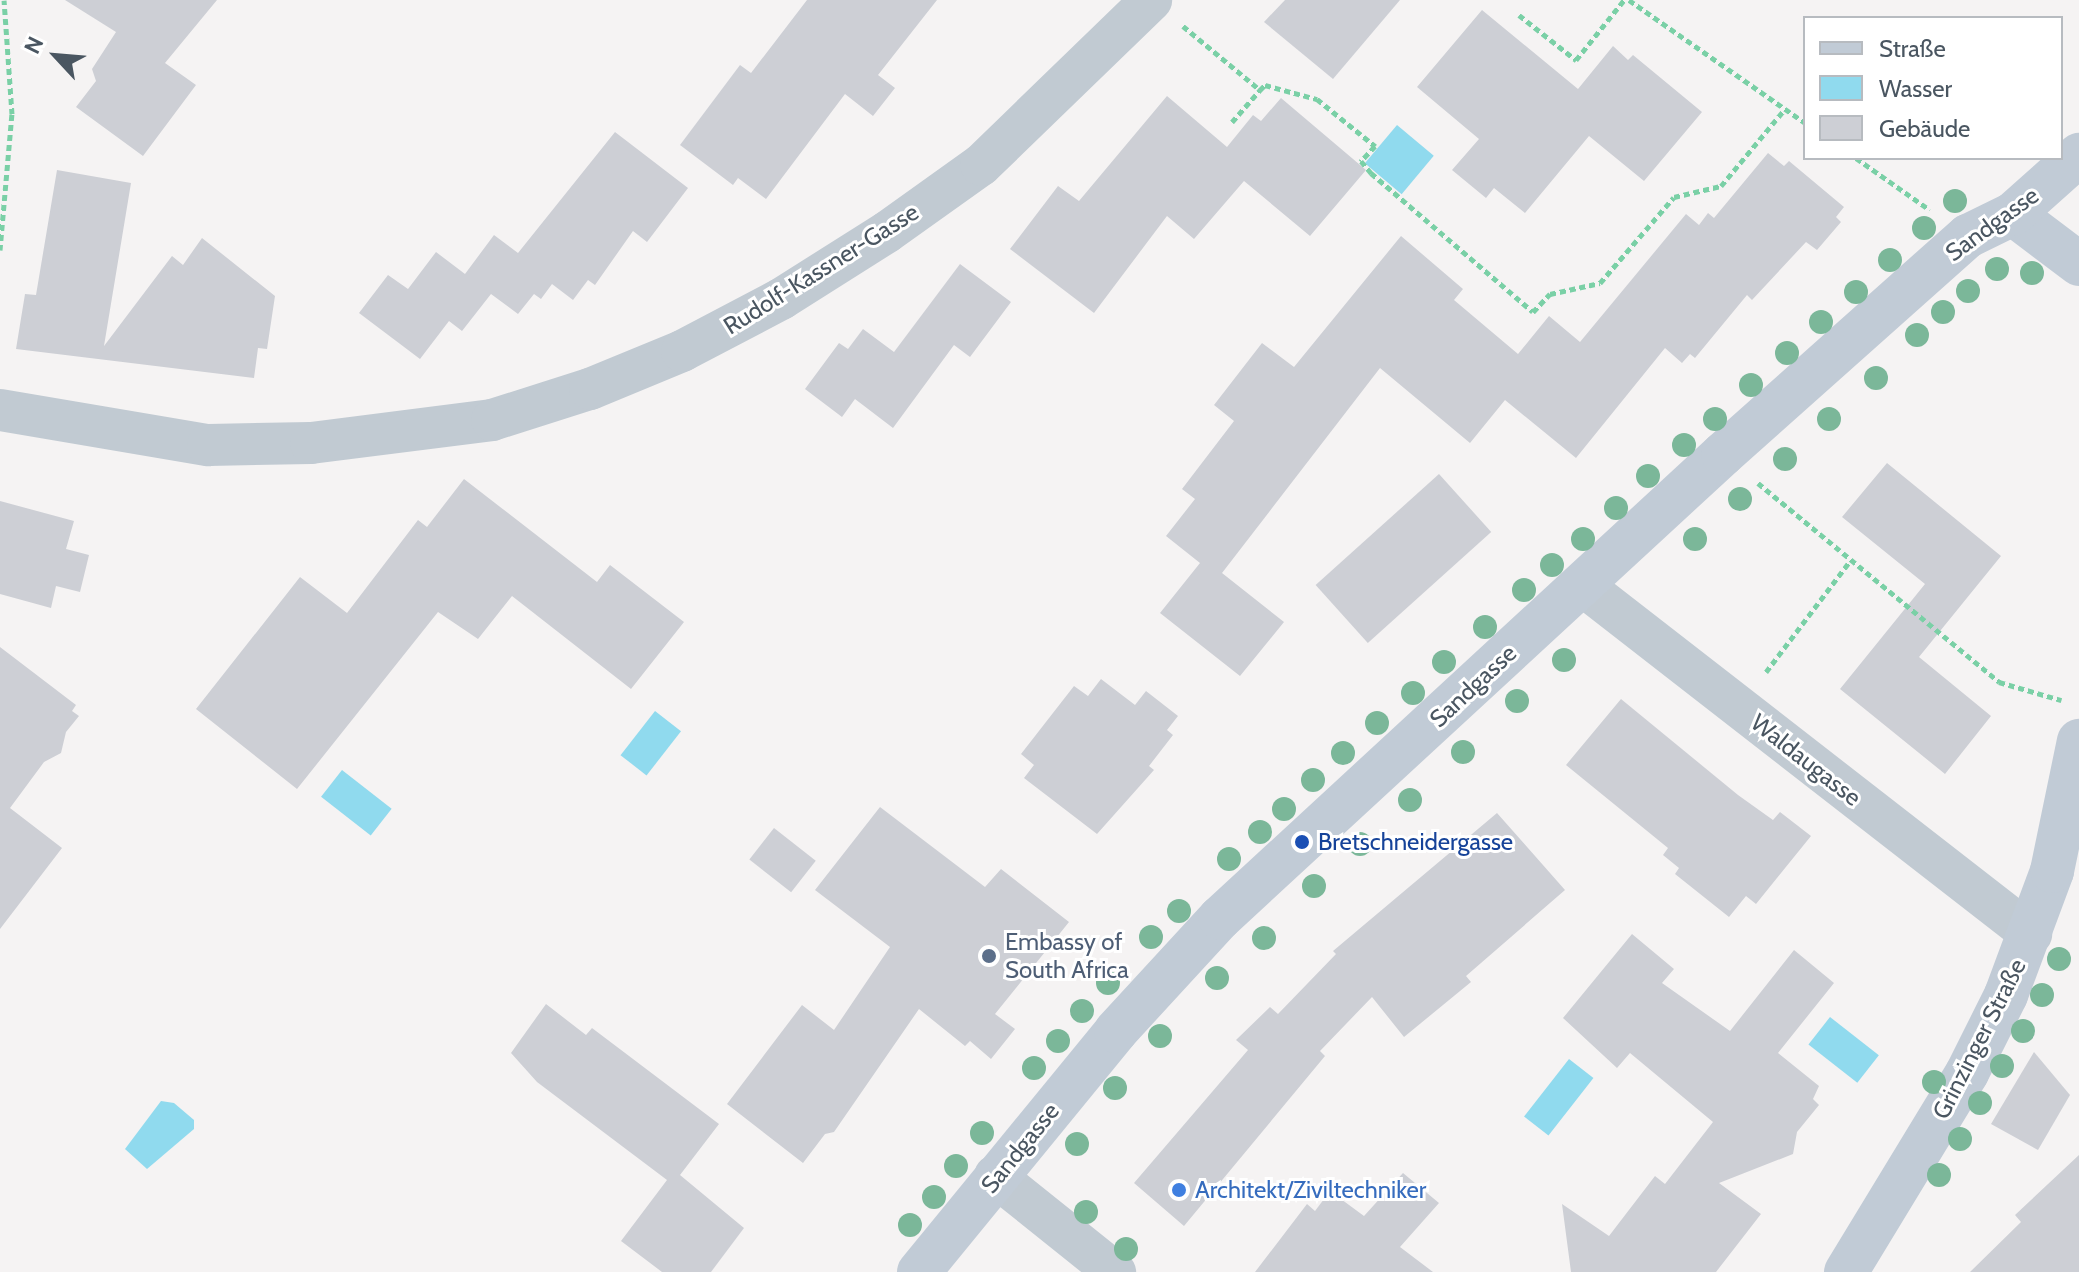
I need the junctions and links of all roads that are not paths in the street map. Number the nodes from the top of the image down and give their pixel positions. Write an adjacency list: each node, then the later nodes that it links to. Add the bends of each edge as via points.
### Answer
1 (1164, 10): 5 (street, Rudolf-Kassner-Gasse, via 981,165 887,232 781,299 682,351 590,389 492,420 311,443 208,445)
2 (2079, 155): 3 (street, Sandgasse)
3 (2013, 214): 4 (street); 6 (street, Sandgasse, via 1968,236)
4 (2079, 264)
5 (0, 410)
6 (1582, 585): 8 (street, Waldaugasse); 9 (street, Sandgasse, via 1220,918 1116,1031)
7 (2072, 721): 8 (street, Grinzinger Straße, via 2056,859)
8 (2031, 934): 12 (street, Grinzinger Straße, via 1967,1073)
9 (995, 1176): 10 (street, Sandgasse); 11 (street)
10 (919, 1272)
11 (1115, 1272)
12 (1846, 1272)

